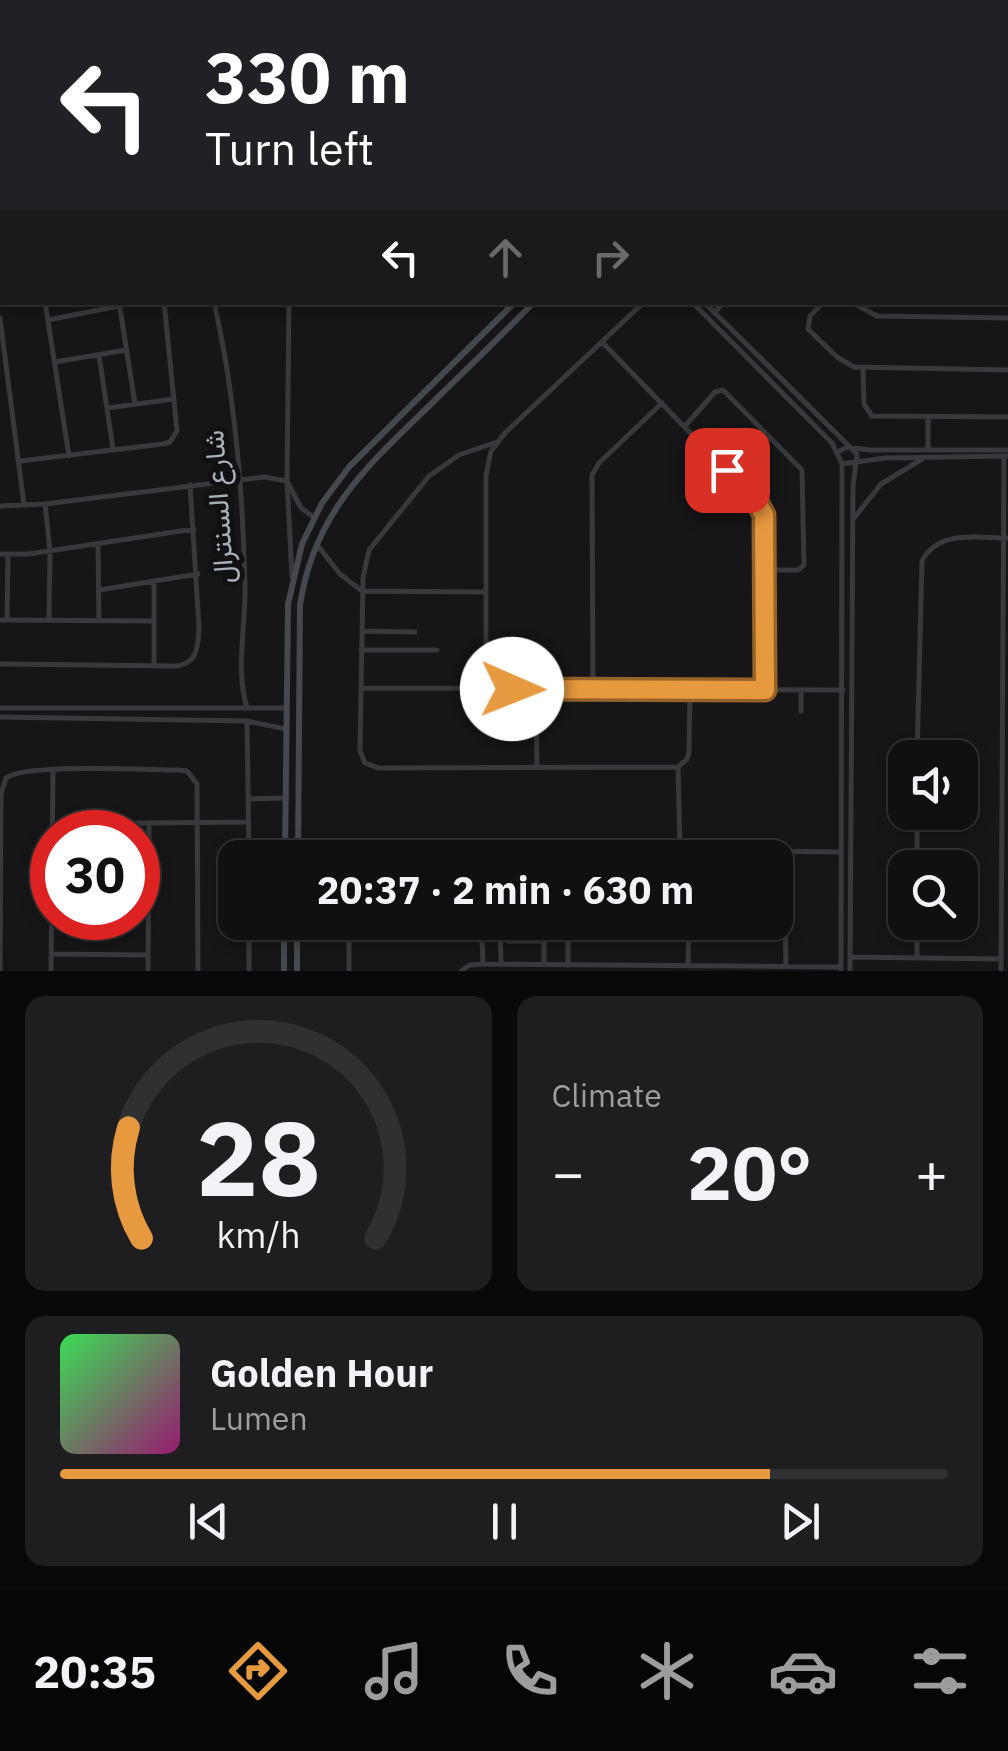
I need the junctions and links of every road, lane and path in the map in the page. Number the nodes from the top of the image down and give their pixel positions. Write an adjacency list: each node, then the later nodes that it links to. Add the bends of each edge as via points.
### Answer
1 (46, 305): 20 (street)
2 (87, 305): 16 (street)
3 (116, 305): 16 (street)
4 (120, 305): 24 (street)
5 (164, 305): 32 (street)
6 (214, 305): 55 (street, شارع السنترال)
7 (288, 305): 56 (street)
8 (512, 305): 29 (street)
9 (531, 305): 30 (street)
10 (641, 305): 22 (street)
11 (695, 305): 21 (street)
12 (707, 305): 17 (street)
13 (721, 305): 17 (street)
14 (821, 305): 27 (street, via 808,329 844,363)
15 (856, 305): 19 (street, via 876,316)
16 (88, 312): 20 (street)
17 (714, 313): 21 (street)
18 (0, 318): 23 (street)
19 (1008, 318)
20 (48, 320): 26 (street)
21 (736, 340): 40 (street)
22 (602, 342): 34 (street); 41 (street)
23 (2, 347): 52 (street)
24 (127, 350): 25 (street); 35 (street)
25 (100, 355): 26 (street); 36 (street)
26 (55, 362): 49 (street)
27 (863, 369): 28 (street); 38 (street, via 864,404 872,416)
28 (1008, 370)
29 (442, 374): 30 (street); 31 (street)
30 (451, 384): 33 (street)
31 (427, 390): 33 (street, via 435,391); 63 (street, via 349,467)
32 (174, 399): 35 (street); 44 (street, via 177,431 170,442)
33 (434, 401): 67 (street, via 348,489)
34 (662, 403): 39 (street); 98 (street, via 592,475)
35 (135, 404): 36 (street)
36 (107, 408): 44 (street)
37 (1008, 417): 38 (street)
38 (928, 418): 43 (street)
39 (684, 426): 72 (street, via 761,506); 72 (street, via 723,390 798,463 804,478 804,564)
40 (831, 436): 42 (street); 46 (street)
41 (497, 442): 77 (street, via 459,455 430,476 369,550); 78 (street, via 486,475)
42 (852, 447): 45 (street); 46 (street); 53 (street)
43 (928, 448): 45 (street); 47 (street)
44 (113, 449): 49 (street)
45 (873, 449): 51 (street)
46 (838, 452): 54 (street)
47 (978, 453): 48 (street); 50 (street)
48 (1007, 454): 66 (street)
49 (68, 456): 52 (street)
50 (925, 457): 51 (street); 64 (street, via 882,484)
51 (874, 458): 53 (street)
52 (20, 461): 61 (street)
53 (858, 462): 54 (street); 59 (street)
54 (842, 464): 58 (street)
55 (239, 478): 56 (street); 57 (street); 105 (street, شارع السنترال)
56 (287, 481): 63 (street, via 301,508); 74 (street)
57 (190, 485): 60 (street); 65 (street)
58 (844, 486): 59 (street); 92 (street)
59 (852, 486): 64 (street)
60 (45, 504): 61 (street); 69 (street)
61 (24, 505): 62 (street)
62 (0, 506)
63 (315, 518): 74 (street)
64 (852, 520): 92 (street)
65 (194, 529): 68 (street); 73 (street)
66 (1006, 538): 79 (street); 115 (street, via 945,538 922,561)
67 (316, 543): 77 (street); 89 (street, via 303,586)
68 (98, 544): 69 (street); 76 (street)
69 (50, 551): 71 (street); 81 (street)
70 (0, 554): 71 (street)
71 (8, 554): 80 (street)
72 (766, 570): 100 (street)
73 (198, 574): 75 (street); 91 (street, via 194,658 185,665)
74 (292, 577): 88 (street)
75 (154, 581): 76 (street); 83 (street)
76 (99, 590): 82 (street)
77 (362, 591): 78 (street); 84 (street)
78 (486, 592): 96 (street)
79 (1006, 616): 103 (street)
80 (3, 620): 81 (street)
81 (49, 620): 82 (street)
82 (100, 621): 83 (street)
83 (154, 622): 91 (street)
84 (362, 632): 85 (street); 86 (street)
85 (415, 632)
86 (361, 650): 87 (street); 95 (street)
87 (437, 650)
88 (287, 656): 89 (street, via 292,663); 93 (street)
89 (299, 658): 94 (street)
90 (0, 664): 91 (street)
91 (154, 666)
92 (848, 668): 102 (street); 110 (street)
93 (287, 681): 94 (street, via 293,676); 107 (street)
94 (298, 683): 130 (street)
95 (360, 688): 96 (street); 116 (street, via 360,751 371,767)
96 (486, 688): 97 (street)
97 (536, 689): 98 (street); 116 (street)
98 (593, 690): 99 (street)
99 (690, 690): 100 (street); 117 (street, via 688,758)
100 (765, 690): 101 (street)
101 (801, 690): 102 (street); 108 (street)
102 (843, 690): 109 (street)
103 (1005, 694): 119 (street)
104 (0, 708): 105 (street)
105 (247, 708): 106 (street)
106 (271, 708): 107 (street); 113 (street)
107 (287, 708): 114 (street)
108 (801, 712)
109 (843, 715): 110 (street); 123 (street)
110 (851, 715): 124 (street)
111 (0, 717): 112 (street)
112 (246, 721): 113 (street); 121 (street)
113 (270, 724): 114 (street)
114 (286, 729): 120 (street)
115 (917, 740)
116 (537, 767): 117 (street)
117 (678, 767): 131 (street)
118 (53, 770): 122 (street); 125 (street, via 187,772 197,784); 152 (street, via 12,772 2,785)
119 (1005, 784): 163 (street)
120 (286, 798): 121 (street); 129 (street)
121 (248, 799): 126 (street)
122 (52, 810)
123 (842, 819): 124 (street); 133 (street)
124 (850, 820): 135 (street)
125 (197, 822): 126 (street); 127 (street); 172 (street)
126 (248, 822): 128 (street)
127 (160, 823)
128 (248, 840)
129 (285, 840)
130 (298, 840)
131 (680, 840)
132 (793, 851): 133 (street)
133 (842, 852): 134 (street)
134 (841, 877): 135 (street); 136 (street)
135 (850, 877): 137 (street)
136 (841, 928): 137 (street); 168 (street)
137 (850, 928): 157 (street)
138 (52, 940): 155 (street)
139 (148, 940): 156 (street)
140 (248, 940): 173 (street)
141 (284, 940): 153 (street)
142 (297, 940): 154 (street)
143 (349, 940): 176 (street)
144 (482, 940): 159 (street)
145 (500, 940): 160 (street)
146 (568, 940): 162 (street)
147 (689, 940): 164 (street)
148 (785, 940): 166 (street)
149 (917, 940): 158 (street)
150 (508, 941): 151 (street)
151 (544, 941): 161 (street)
152 (0, 947): 169 (street)
153 (284, 949): 154 (street, via 290,957); 174 (street)
154 (297, 950): 175 (street)
155 (52, 954): 156 (street); 170 (street)
156 (148, 954): 171 (street)
157 (850, 957): 158 (street); 178 (street)
158 (917, 958): 163 (street)
159 (483, 964): 160 (street); 177 (street)
160 (501, 964): 161 (street)
161 (544, 965): 162 (street)
162 (568, 965): 165 (street)
163 (1003, 965)
164 (688, 966): 165 (street); 167 (street)
165 (643, 968)
166 (786, 968): 167 (street); 168 (street)
167 (725, 969)
168 (841, 969)
169 (0, 971)
170 (51, 971)
171 (148, 971)
172 (198, 971)
173 (248, 971)
174 (284, 971): 175 (street)
175 (296, 971)
176 (349, 971)
177 (461, 971)
178 (850, 971)

